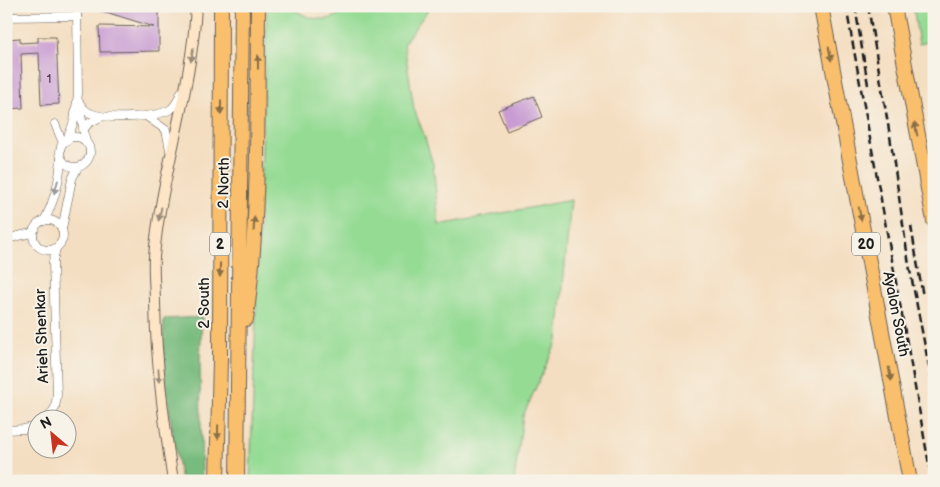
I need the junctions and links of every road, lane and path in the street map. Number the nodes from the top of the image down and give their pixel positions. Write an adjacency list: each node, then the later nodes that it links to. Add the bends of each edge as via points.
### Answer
1 (77, 6): 8 (street)
2 (196, 6): 10 (main road, one-way to 10)
3 (221, 6): 32 (highway, 2 South / 2, one-way to 32)
4 (242, 6): 27 (highway, 2 North / 2)
5 (258, 6): 27 (highway, one-way to 5, via 251,282)
6 (821, 6): 34 (highway, Ayalon South / 20, one-way to 34)
7 (894, 6): 22 (highway, one-way to 7)
8 (77, 16): 9 (street); 11 (street)
9 (6, 17)
10 (188, 77): 12 (street, via 171,109); 19 (main road)
11 (78, 98): 13 (street, via 88,113); 15 (street); 16 (street, via 74,122)
12 (146, 116): 13 (street); 19 (street, via 166,130)
13 (102, 117): 15 (street)
14 (55, 124): 16 (street)
15 (83, 130): 17 (street)
16 (65, 141): 17 (street, via 75,137); 18 (street, via 60,150)
17 (86, 143): 20 (street, via 90,155 86,163)
18 (61, 158): 20 (street, via 69,166); 21 (street, one-way to 21, via 61,171)
19 (171, 159): 31 (main road, one-way to 31, via 154,259 158,378)
20 (78, 167): 24 (street, via 72,178)
21 (44, 221): 23 (street); 24 (street, via 56,223)
22 (934, 221)
23 (35, 229): 25 (street); 26 (street, via 34,237 40,247 47,250)
24 (62, 229): 26 (street, via 62,242)
25 (6, 240)
26 (56, 248): 28 (street, Arieh Shenkar, via 53,262 58,395)
27 (238, 377): 33 (highway, 2 North / 2)
28 (54, 410)
29 (28, 428): 30 (street)
30 (6, 430)
31 (173, 481)
32 (217, 481)
33 (237, 481)
34 (910, 481)

